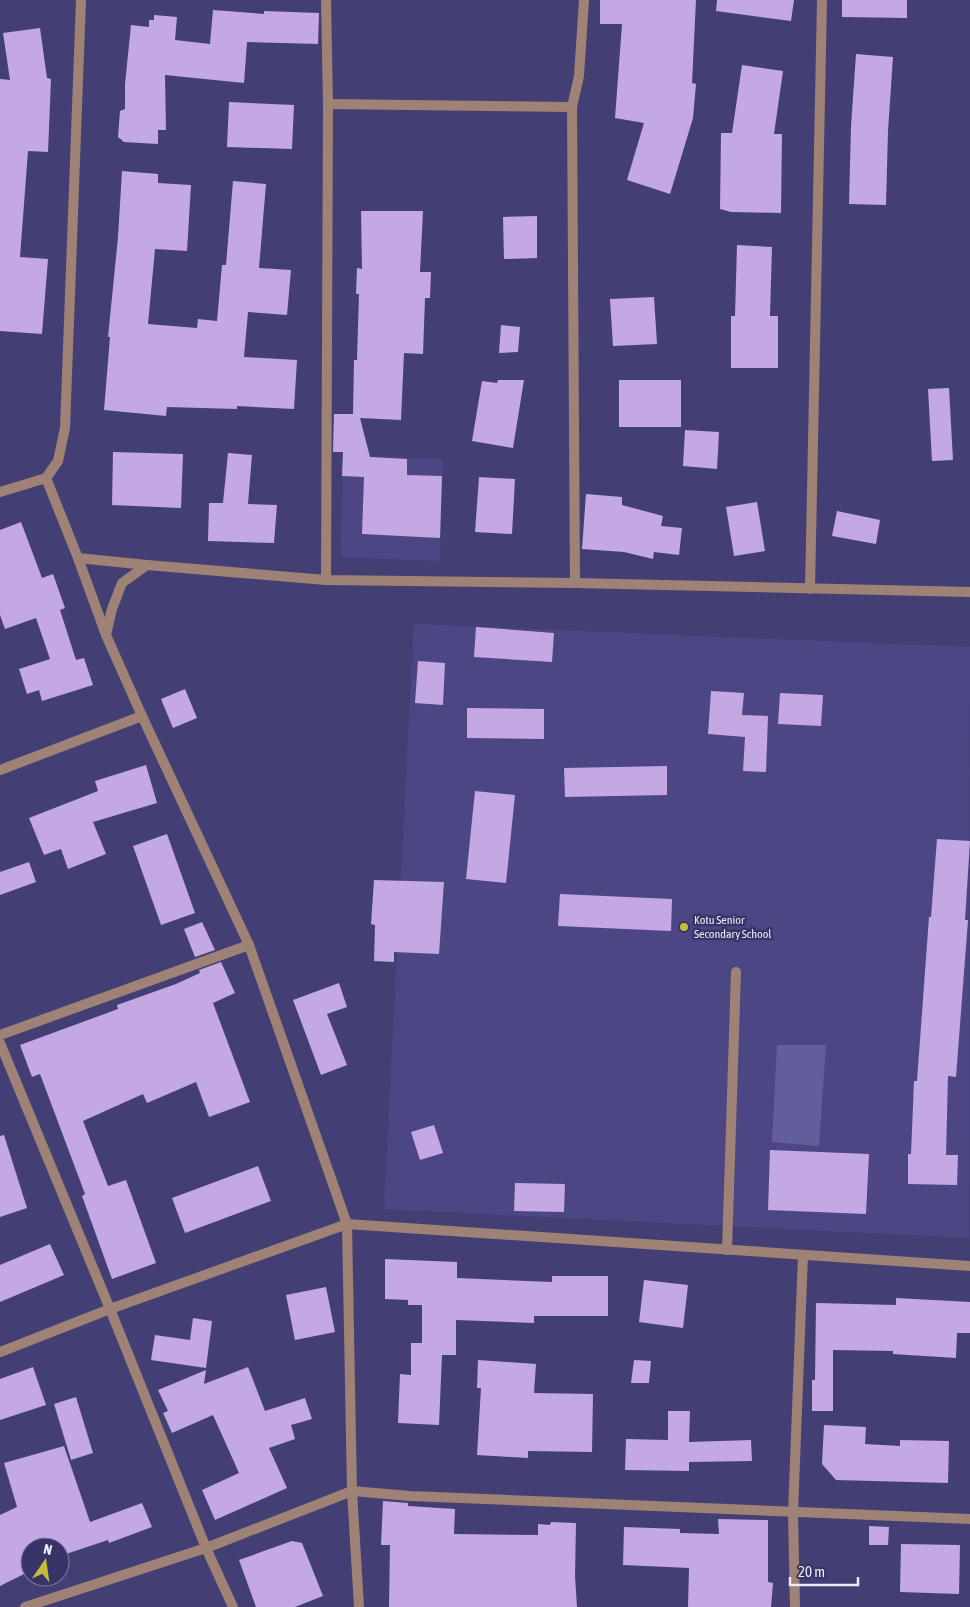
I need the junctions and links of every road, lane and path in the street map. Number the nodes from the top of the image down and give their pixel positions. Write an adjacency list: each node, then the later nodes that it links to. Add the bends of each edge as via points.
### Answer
1 (81, 0): 7 (street, via 65,428 58,461)
2 (326, 0): 5 (street)
3 (584, 0): 6 (street, via 579,76)
4 (822, 0): 13 (street)
5 (328, 104): 6 (street); 11 (street)
6 (572, 107): 12 (street)
7 (46, 478): 8 (street); 9 (street)
8 (0, 492)
9 (78, 558): 10 (street); 15 (street)
10 (147, 565): 11 (street); 15 (street, via 122,583)
11 (326, 580): 12 (street)
12 (575, 583): 13 (street)
13 (810, 589): 14 (street)
14 (970, 592)
15 (106, 635): 16 (street)
16 (142, 716): 17 (street); 18 (street)
17 (0, 770)
18 (249, 945): 20 (street); 22 (street)
19 (736, 972): 23 (street)
20 (0, 1035)
21 (0, 1043): 26 (street)
22 (347, 1224): 23 (street); 26 (street); 28 (street)
23 (727, 1250): 24 (street)
24 (804, 1255): 25 (street); 29 (street)
25 (970, 1266)
26 (110, 1309): 27 (street); 31 (street)
27 (0, 1352)
28 (352, 1491): 29 (street); 31 (street); 34 (street)
29 (793, 1513): 30 (street); 35 (street)
30 (970, 1519)
31 (206, 1548): 32 (street); 33 (street)
32 (25, 1607)
33 (233, 1607)
34 (359, 1607)
35 (795, 1607)

